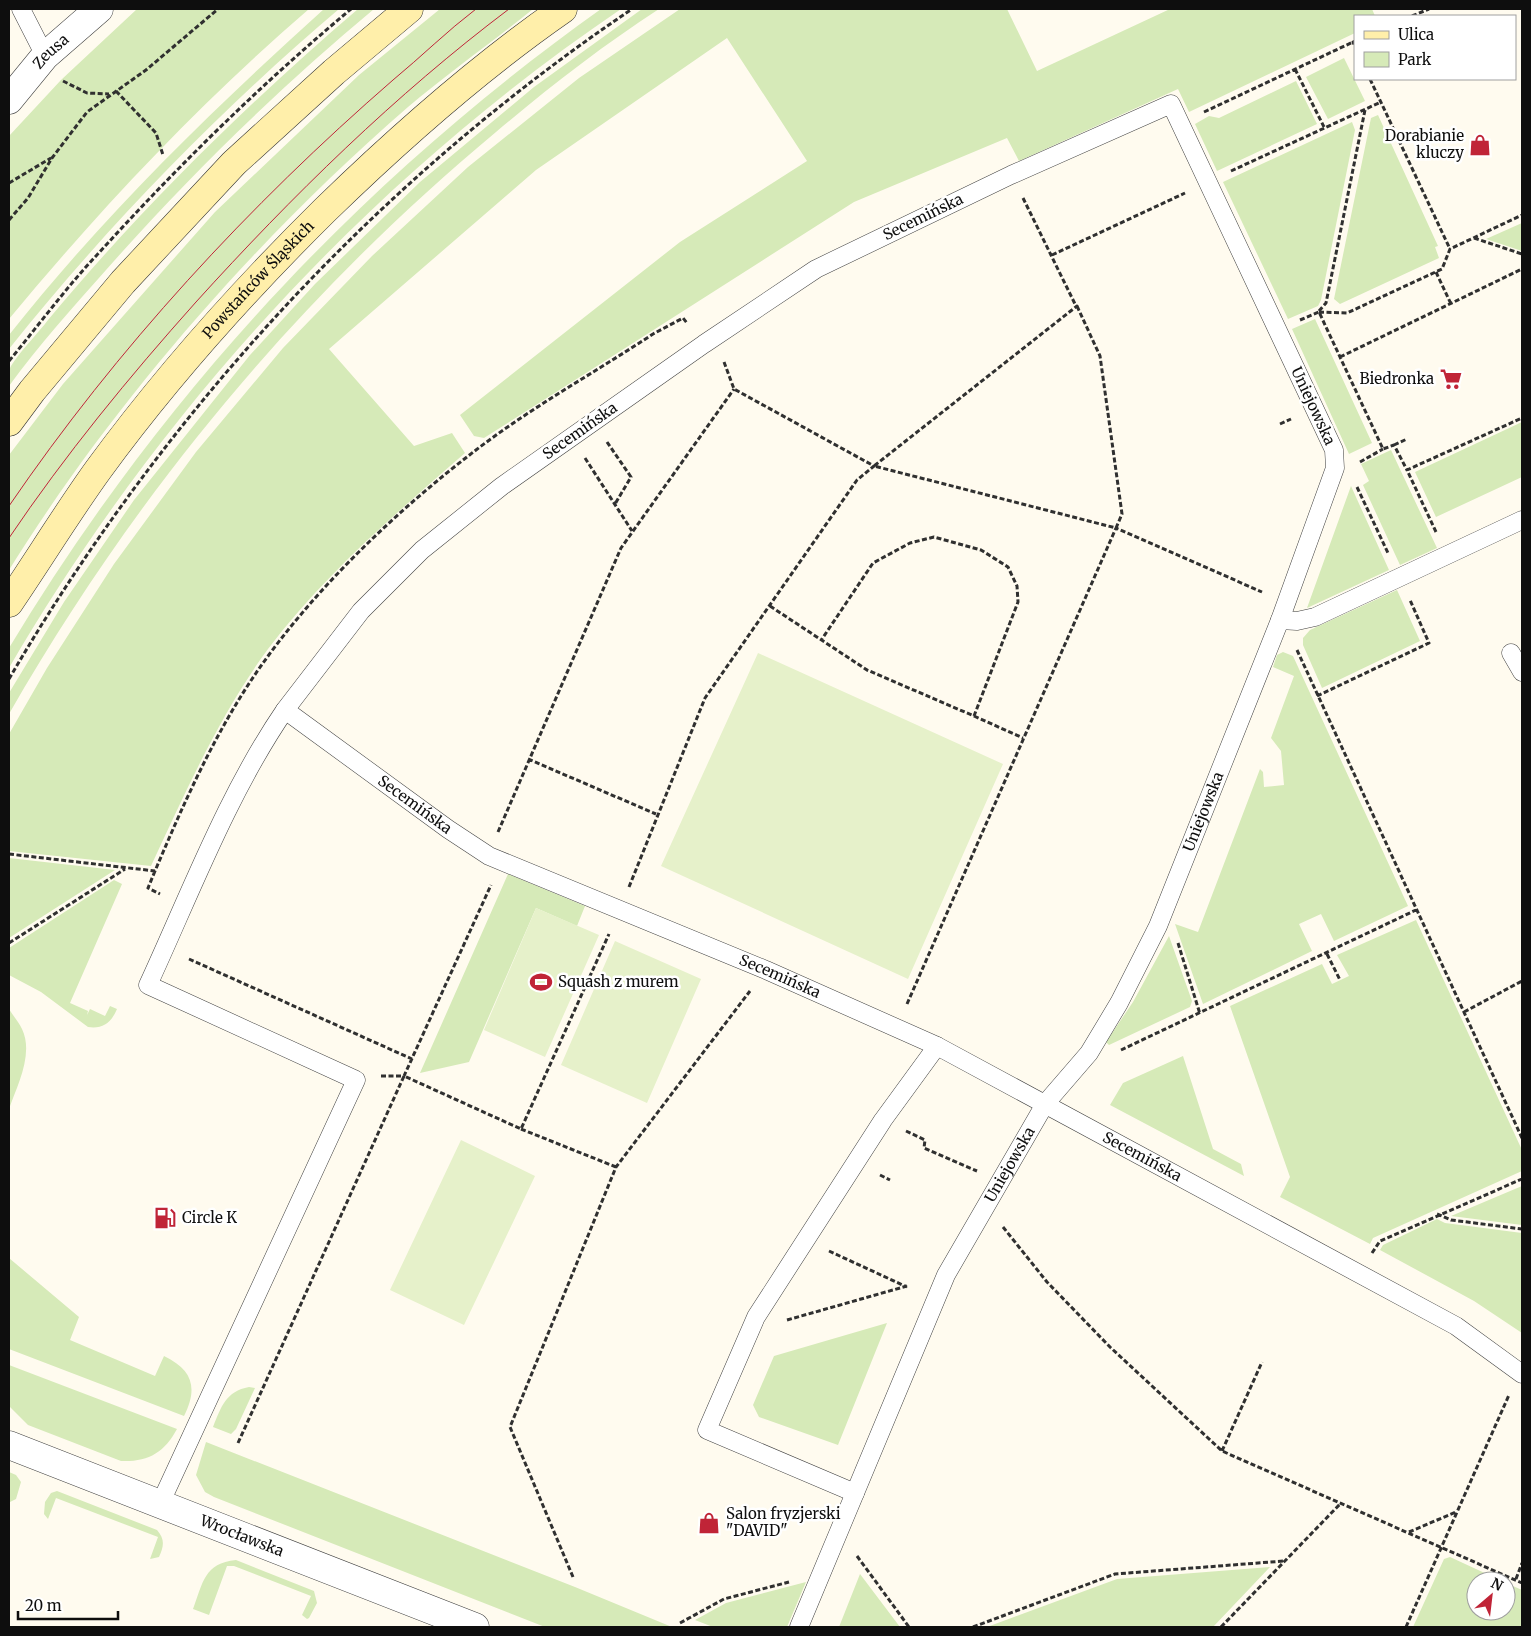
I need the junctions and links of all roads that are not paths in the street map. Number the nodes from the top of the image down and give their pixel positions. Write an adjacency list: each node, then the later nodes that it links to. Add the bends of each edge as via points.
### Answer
1 (21, 9): 5 (lane)
2 (99, 9): 5 (street, Zeusa)
3 (409, 9): 8 (main road, via 234,163 123,282)
4 (563, 9): 10 (main road, Powstańców Śląskich, via 517,41 389,148 261,273 180,366 99,470)
5 (45, 56): 6 (street, Zeusa)
6 (9, 100)
7 (1171, 104): 11 (lane, Uniejowska, via 1334,450 1335,468); 14 (lane, Secemińska, via 1011,175 816,269 704,344 502,486 422,550 361,611)
8 (9, 422)
9 (1522, 520): 11 (lane, via 1315,617)
10 (9, 603)
11 (1277, 626): 16 (lane, Uniejowska, via 1158,926 1119,1004 1089,1053)
12 (1511, 653): 13 (lane)
13 (1522, 672)
14 (285, 710): 15 (lane, Secemińska, via 448,829 495,858 766,970); 20 (lane, via 243,779 148,985 356,1080)
15 (937, 1046): 16 (lane, Secemińska); 19 (lane, via 883,1120 750,1330 707,1430)
16 (1045, 1104): 17 (lane, Secemińska, via 1456,1326); 19 (lane, Uniejowska, via 946,1275)
17 (1521, 1373)
18 (9, 1445): 20 (street, Wrocławska)
19 (854, 1493): 22 (lane, Uniejowska)
20 (160, 1504): 21 (street, Wrocławska)
21 (475, 1627)
22 (799, 1627)

